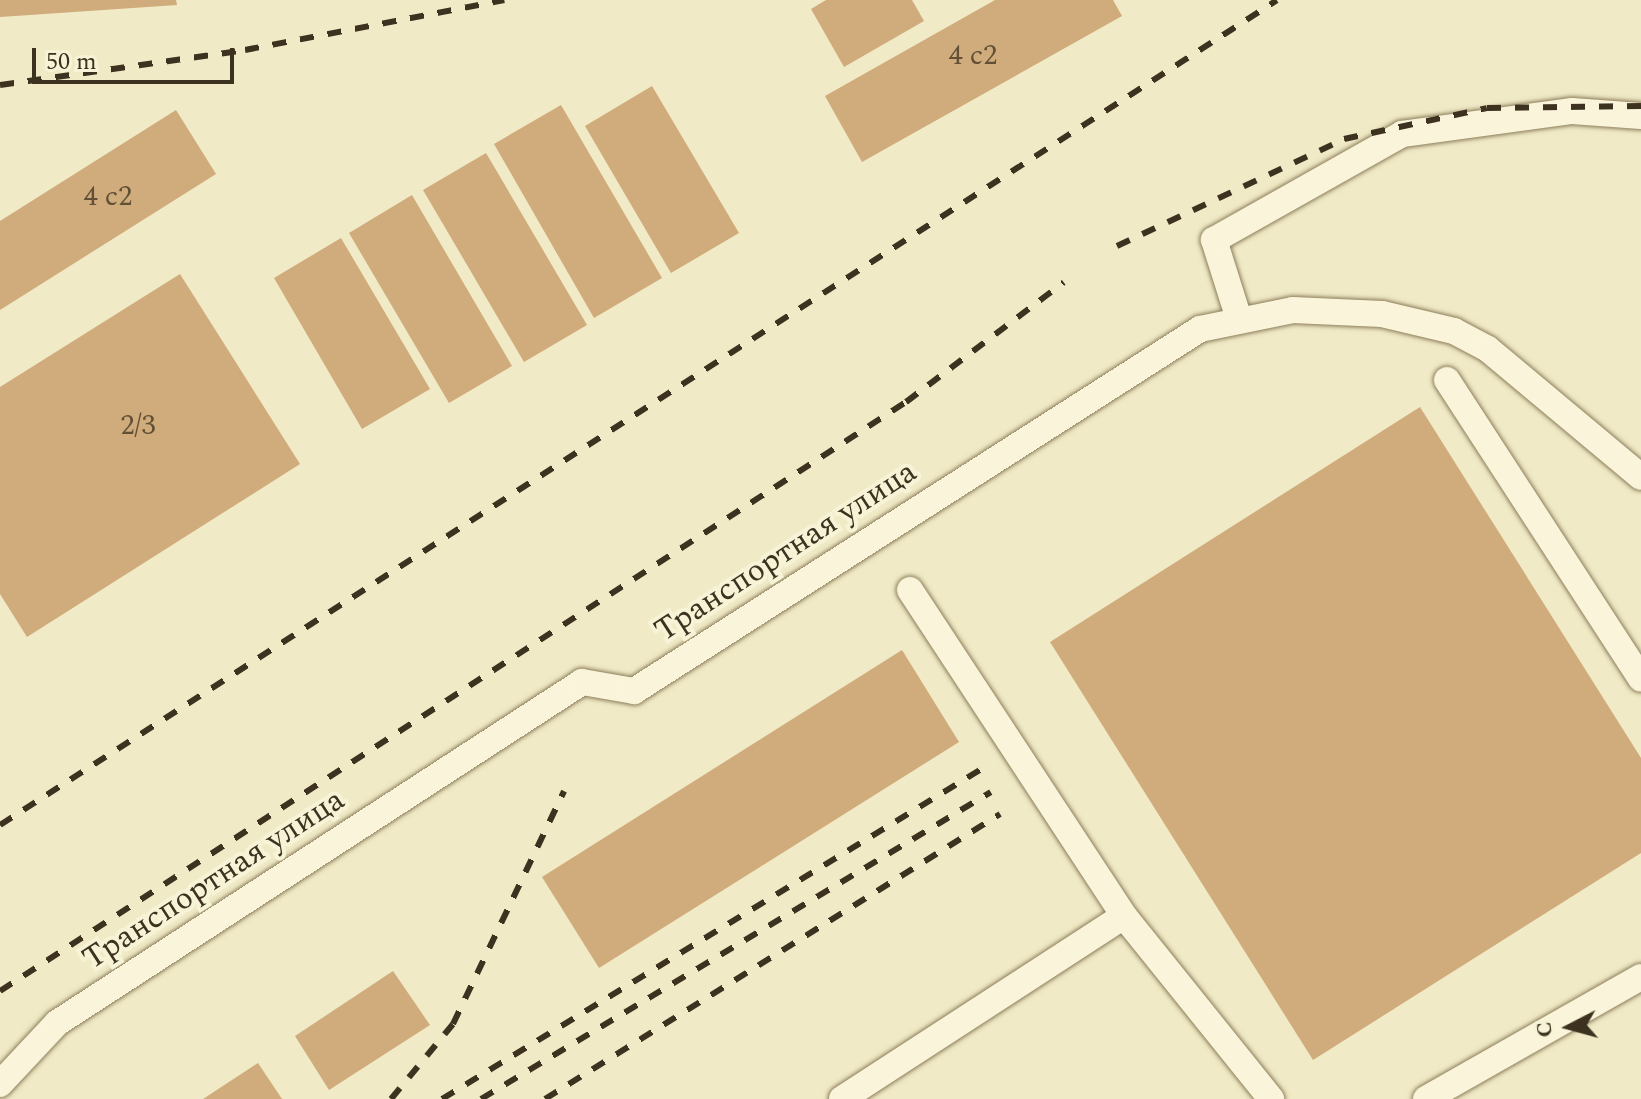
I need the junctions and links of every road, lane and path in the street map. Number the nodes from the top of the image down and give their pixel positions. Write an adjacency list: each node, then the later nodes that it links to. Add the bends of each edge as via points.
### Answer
1 (1641, 116): 2 (street, via 1572,111 1402,134 1214,240)
2 (1238, 316): 4 (street, Транспортная улица, via 1340,311 1454,331 1488,349); 9 (street, Транспортная улица, via 1166,347 634,691 582,682 57,1023)
3 (1447, 380): 6 (street)
4 (1641, 477)
5 (910, 590): 7 (street)
6 (1641, 679)
7 (1124, 916): 10 (street); 11 (street)
8 (1641, 977): 12 (street)
9 (0, 1084)
10 (842, 1099)
11 (1271, 1099)
12 (1426, 1099)

